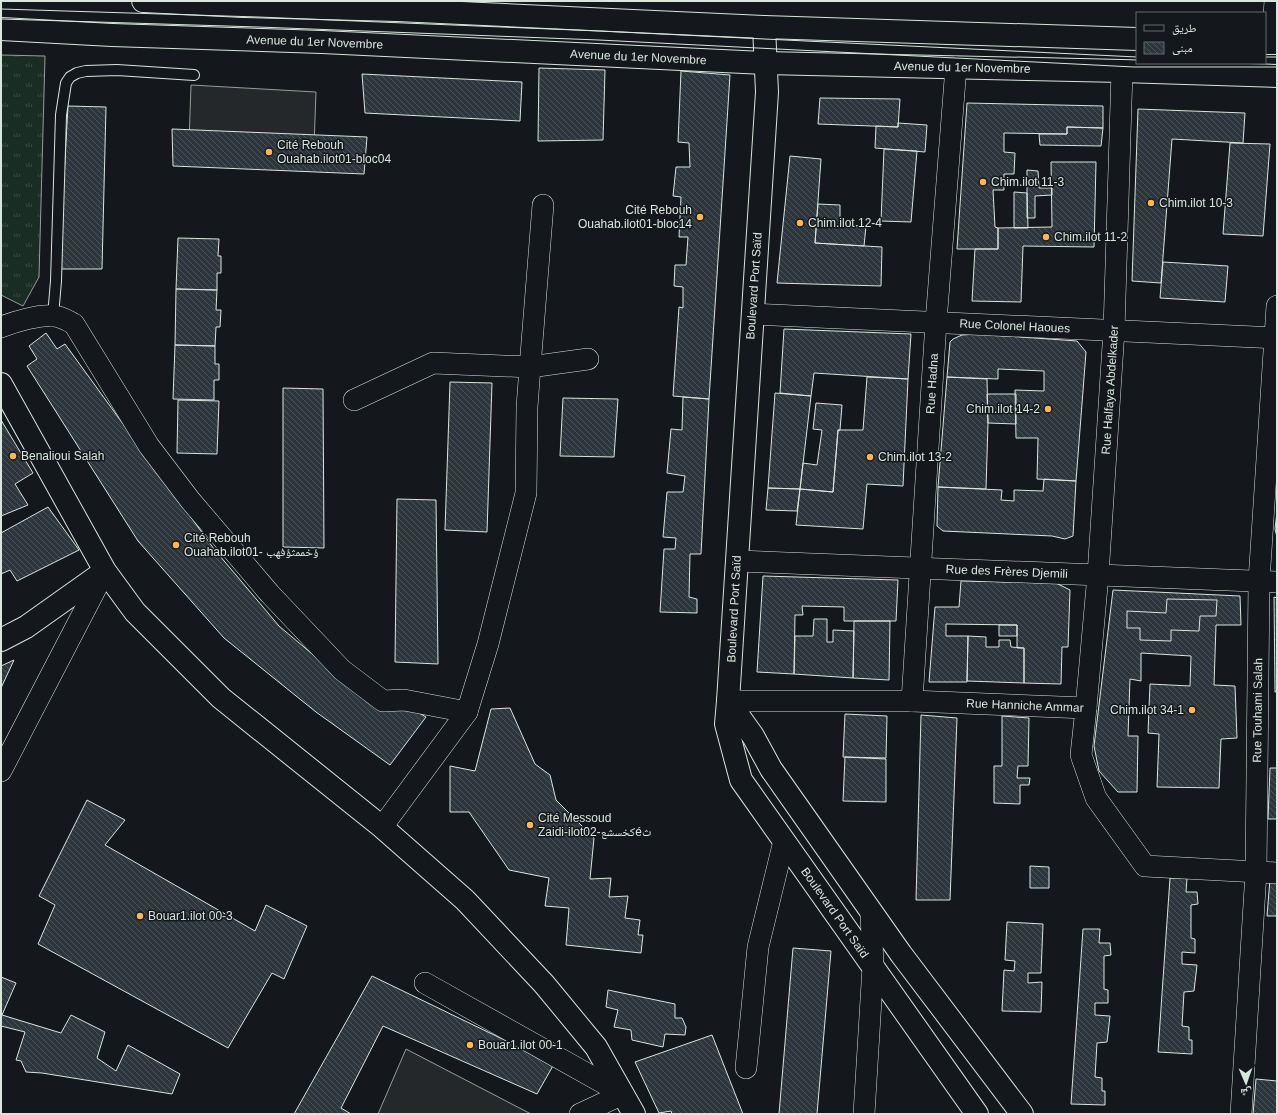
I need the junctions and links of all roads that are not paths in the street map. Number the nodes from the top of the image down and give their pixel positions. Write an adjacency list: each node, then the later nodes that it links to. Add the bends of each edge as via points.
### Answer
1 (143, 1): 3 (main road, via 244,6)
2 (1275, 1): 7 (street)
3 (400, 5): 4 (main road)
4 (764, 27): 6 (main road); 8 (main road, Boulevard Port Saïd)
5 (1, 29): 8 (main road, Avenue du 1er Novembre)
6 (1136, 39)
7 (1271, 43)
8 (765, 63): 9 (main road, Avenue du 1er Novembre); 15 (main road, Boulevard Port Saïd, via 767,92)
9 (956, 67): 10 (main road, Avenue du 1er Novembre); 17 (street, Rue Hadna)
10 (1122, 71): 12 (main road, Avenue du 1er Novembre); 19 (street, Rue Halfaya Abdelkader)
11 (194, 75): 16 (lane, via 117,70 86,71 77,72 66,83 61,115)
12 (1277, 76)
13 (543, 205): 22 (street)
14 (1277, 306): 20 (street, Rue Touhami Salah)
15 (753, 314): 17 (street, Rue Colonel Haoues); 25 (main road, Boulevard Port Saïd)
16 (53, 316): 18 (street, via 36,317); 34 (street, via 74,324 150,446 190,500 270,594 342,670 383,701 404,700)
17 (936, 322): 19 (street, Rue Colonel Haoues); 26 (street, Rue Hadna)
18 (1, 327)
19 (1114, 330): 20 (street, Rue Colonel Haoues); 28 (street, Rue Halfaya Abdelkader)
20 (1276, 338): 29 (street, Rue Touhami Salah)
21 (588, 359): 22 (street)
22 (530, 367): 24 (street, via 433,363); 34 (street, via 526,493 488,644)
23 (1, 384): 27 (main road)
24 (354, 400)
25 (737, 561): 26 (street, Rue des Frères Djemili); 31 (main road, Boulevard Port Saïd)
26 (921, 568): 28 (street, Rue des Frères Djemili); 32 (street, Rue Hadna)
27 (105, 571): 30 (main road, via 26,627); 35 (street); 36 (main road, via 135,612 221,698)
28 (1098, 575): 29 (street, Rue des Frères Djemili); 33 (street, Rue Halfaya Abdelkader)
29 (1268, 581): 38 (street, Rue Touhami Salah)
30 (1, 640)
31 (728, 701): 32 (street, Rue Hanniche Ammar); 37 (main road, Boulevard Port Saïd, via 726,724 741,780); 40 (main road, via 753,736 771,769)
32 (912, 701): 33 (street, Rue Hanniche Ammar)
33 (1086, 708): 38 (street, Rue Hanniche Ammar, via 1081,755 1096,798 1145,866)
34 (467, 712): 36 (street)
35 (1, 771)
36 (382, 827): 44 (main road, via 464,900 544,984 596,1047)
37 (784, 841): 41 (main road, Boulevard Port Saïd); 43 (street, via 758,947)
38 (1256, 872): 39 (street, Rue Hanniche Ammar); 50 (street, Rue Touhami Salah)
39 (1277, 873)
40 (871, 912): 41 (street); 49 (main road)
41 (873, 968): 47 (street); 48 (main road, Boulevard Port Saïd)
42 (425, 984): 44 (street)
43 (746, 1068)
44 (623, 1094): 45 (street); 46 (main road)
45 (580, 1114)
46 (634, 1114)
47 (864, 1114)
48 (978, 1114)
49 (1022, 1114)
50 (1240, 1114)

